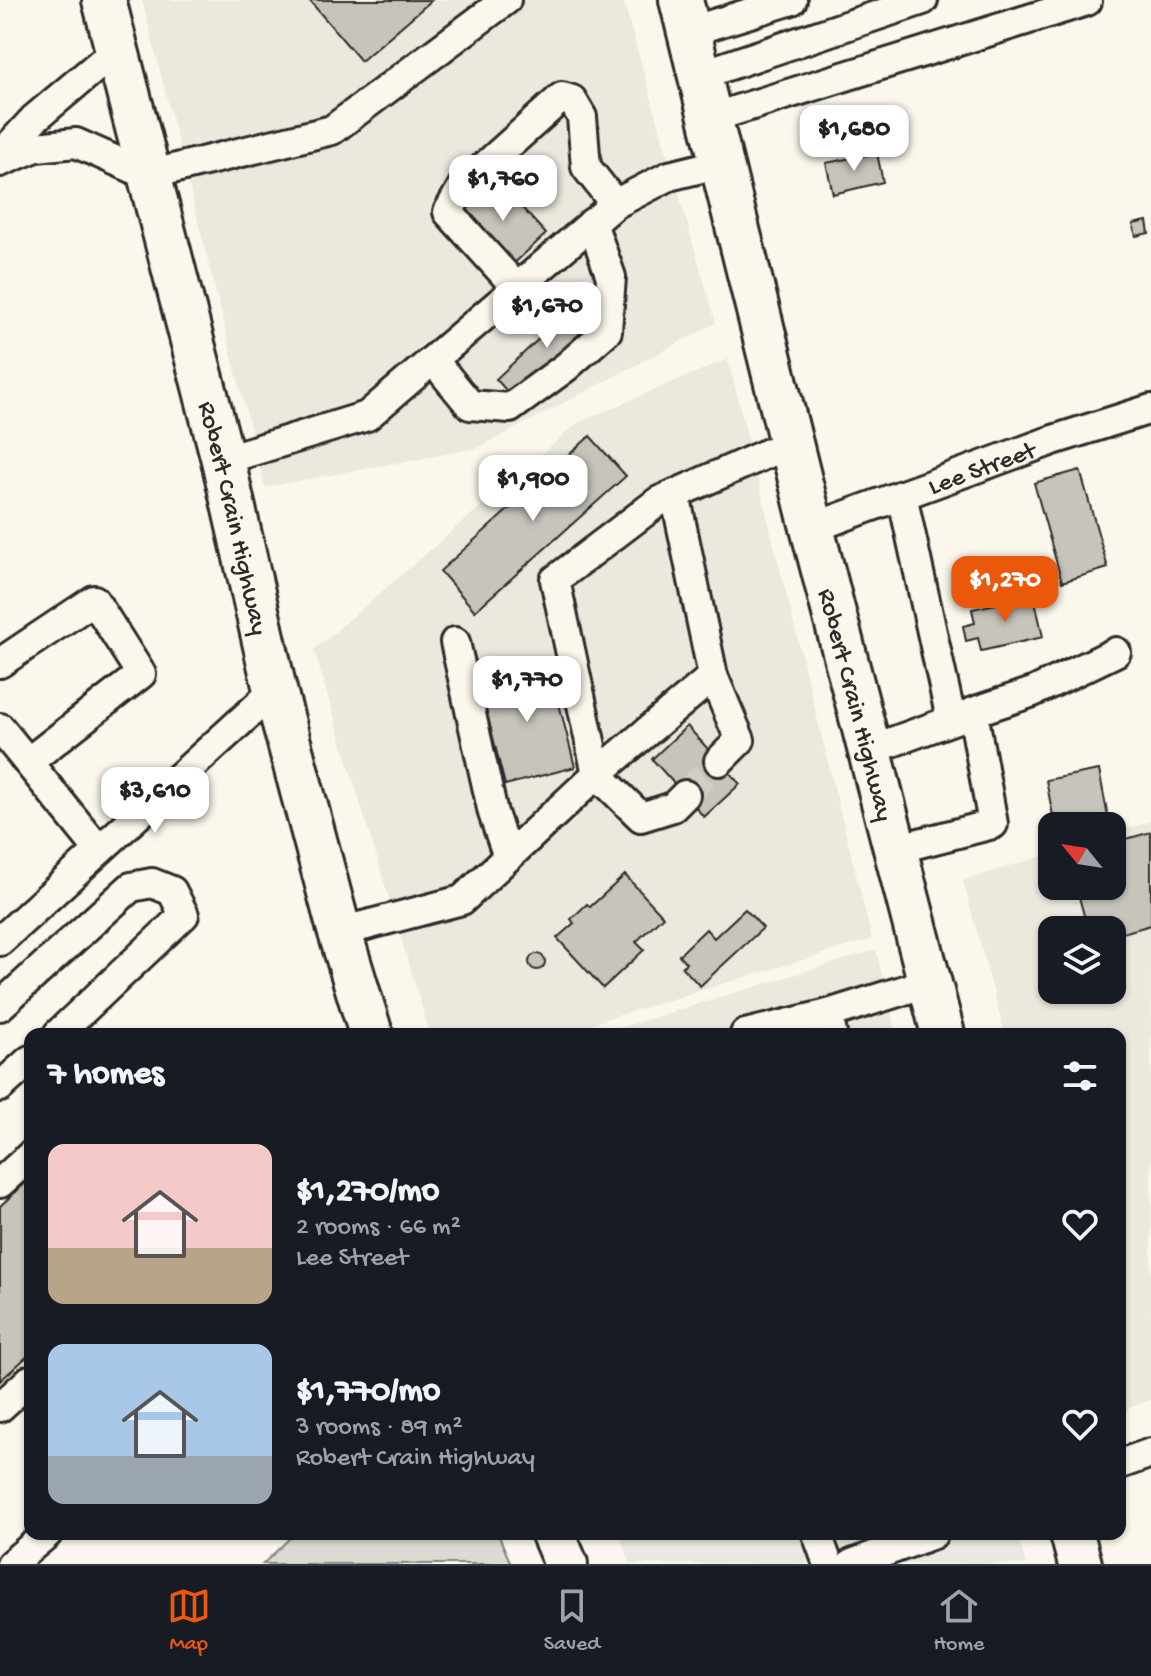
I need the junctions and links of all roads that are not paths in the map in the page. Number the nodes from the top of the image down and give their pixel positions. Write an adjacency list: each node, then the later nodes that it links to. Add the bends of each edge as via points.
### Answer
1 (104, 0): 7 (highway, Robert Crain Highway)
2 (506, 0): 12 (street, via 332,130)
3 (792, 0): 6 (street)
4 (923, 0): 8 (street)
5 (1087, 1): 9 (street)
6 (684, 16): 8 (highway, Robert Crain Highway)
7 (116, 50): 10 (street, via 34,119); 12 (highway, Robert Crain Highway)
8 (700, 75): 9 (highway, Robert Crain Highway)
9 (711, 118): 11 (highway, Robert Crain Highway)
10 (0, 159): 12 (street, via 36,147 76,143)
11 (722, 163): 13 (street, via 669,176); 18 (highway, Robert Crain Highway)
12 (148, 175): 19 (highway, Robert Crain Highway)
13 (615, 204): 14 (street); 15 (street, via 586,167 582,117 572,100 562,97 463,186 448,212)
14 (592, 223): 15 (street); 16 (street, via 611,277 607,331 566,367 510,408 470,405)
15 (517, 288): 16 (street)
16 (433, 360): 19 (street, via 367,416)
17 (1151, 409): 21 (street, Lee Street)
18 (791, 443): 20 (street); 22 (highway, Robert Crain Highway)
19 (223, 460): 27 (highway, Robert Crain Highway)
20 (675, 494): 26 (street); 33 (street, via 555,580)
21 (902, 495): 22 (street, Lee Street); 28 (street)
22 (812, 528): 30 (highway, Robert Crain Highway)
23 (455, 642): 37 (street, via 493,813)
24 (1116, 652): 28 (street, via 1033,692)
25 (0, 663): 32 (street, via 94,600 141,674)
26 (713, 676): 31 (street, via 740,740); 33 (street)
27 (275, 690): 36 (street); 38 (highway, Robert Crain Highway)
28 (962, 716): 30 (street); 35 (street, via 993,824)
29 (0, 728): 32 (street)
30 (870, 750): 35 (highway, Robert Crain Highway)
31 (719, 761)
32 (28, 762): 36 (street)
33 (597, 774): 34 (street, via 641,817); 37 (street)
34 (679, 801)
35 (896, 849): 40 (highway, Robert Crain Highway)
36 (99, 850): 39 (street)
37 (508, 857): 38 (street, via 462,900)
38 (340, 932): 44 (highway, Robert Crain Highway)
39 (0, 941)
40 (930, 982): 42 (street); 46 (highway, Robert Crain Highway)
41 (0, 1006): 43 (street, via 131,887 152,883 172,891 184,915)
42 (830, 1024): 45 (street)
43 (64, 1028)
44 (369, 1028)
45 (796, 1028)
46 (942, 1028)
47 (24, 1065): 48 (street)
48 (0, 1087)
49 (24, 1161): 50 (street)
50 (0, 1183)
51 (24, 1385): 52 (street)
52 (0, 1407)
53 (1151, 1453): 54 (street)
54 (1126, 1462)
55 (40, 1540): 60 (street)
56 (556, 1540): 61 (highway)
57 (819, 1540): 62 (street)
58 (917, 1540): 63 (street)
59 (1074, 1540): 64 (highway)
60 (11, 1564)
61 (566, 1564)
62 (828, 1564)
63 (852, 1564)
64 (1080, 1564)

